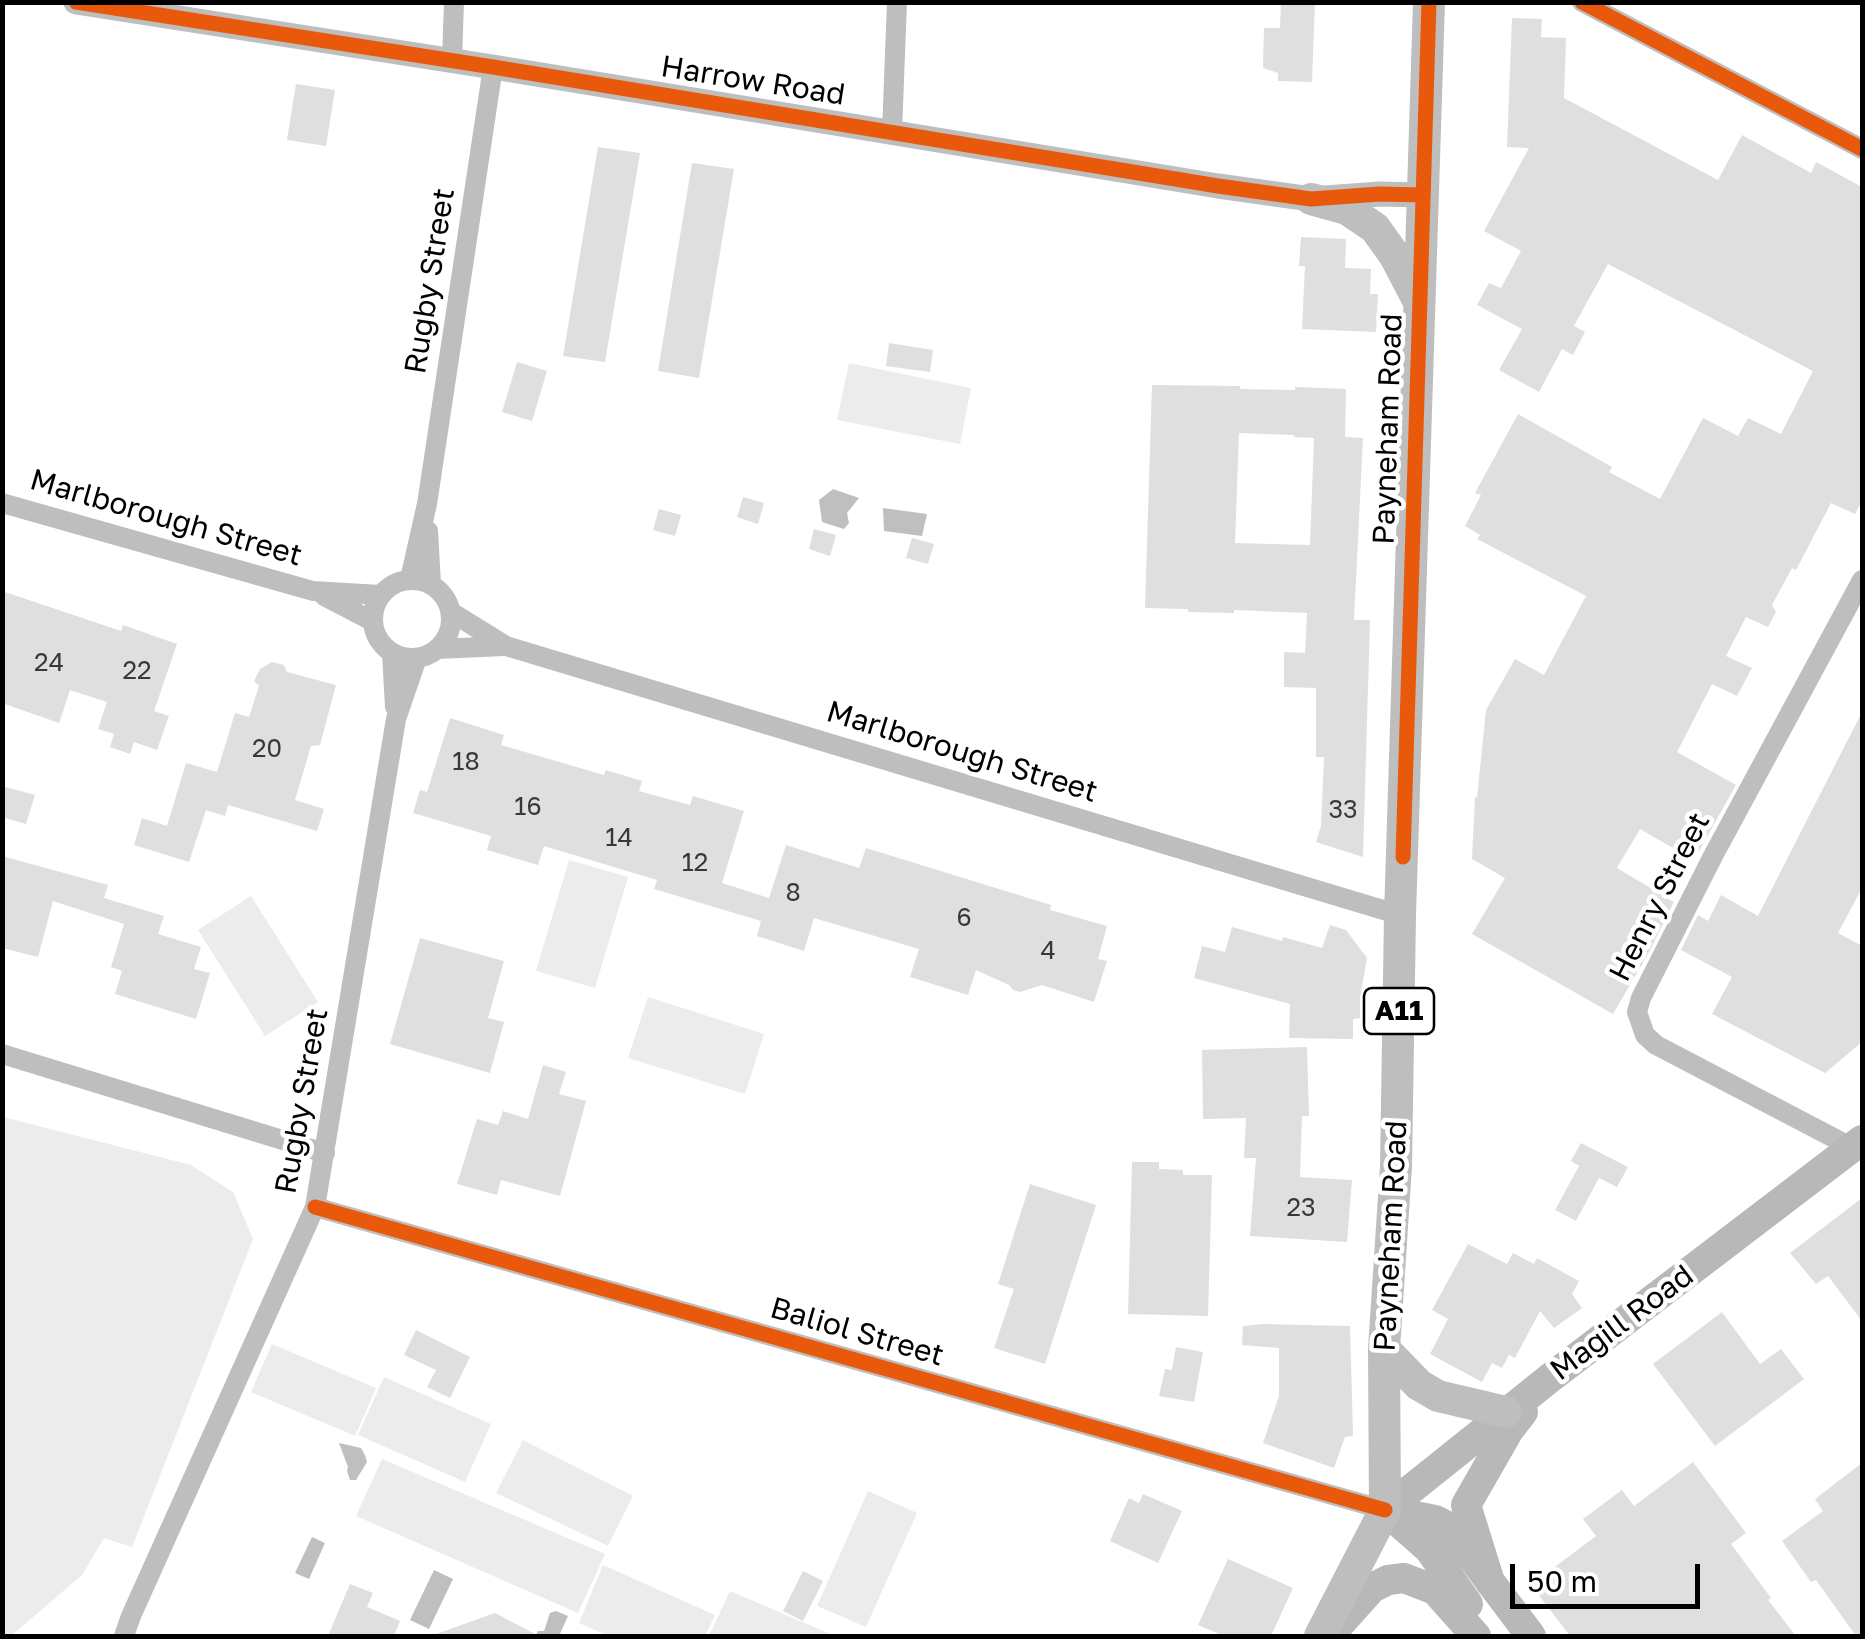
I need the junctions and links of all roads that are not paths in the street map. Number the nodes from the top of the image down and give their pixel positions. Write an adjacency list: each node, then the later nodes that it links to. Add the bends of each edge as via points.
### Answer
1 (76, 2): 6 (street, Harrow Road)
2 (454, 2): 6 (street)
3 (897, 2): 8 (street)
4 (1430, 2): 10 (main road, Payneham Road / A11)
5 (1582, 2): 9 (street)
6 (452, 60): 7 (street, Harrow Road)
7 (493, 66): 8 (street, Harrow Road); 15 (street, Rugby Street, via 426,504)
8 (892, 132): 11 (street, Harrow Road)
9 (1862, 149)
10 (1422, 195): 11 (street, Harrow Road); 12 (main road, Payneham Road / A11)
11 (1311, 199): 12 (main road, via 1347,208 1375,228)
12 (1419, 302): 24 (main road, Payneham Road / A11)
13 (2, 503): 16 (street, Marlborough Street)
14 (1862, 580): 26 (street, Henry Street, via 1637,1012 1656,1045)
15 (421, 582): 17 (street, via 397,582); 18 (street, via 446,598)
16 (313, 590): 17 (street, Marlborough Street); 19 (street, Marlborough Street)
17 (380, 596): 19 (street)
18 (451, 612): 20 (street, Marlborough Street); 22 (street, via 446,638)
19 (372, 622): 21 (street)
20 (506, 646): 22 (street, Marlborough Street); 24 (street, Marlborough Street)
21 (392, 653): 22 (street); 23 (street, Rugby Street)
22 (427, 653): 23 (street, Rugby Street)
23 (396, 719): 27 (street, Rugby Street)
24 (1400, 915): 29 (main road, Payneham Road / A11, via 1396,1166)
25 (2, 1054): 27 (street)
26 (1858, 1144): 30 (main road, Magill Road)
27 (325, 1153): 28 (street, Rugby Street)
28 (315, 1207): 32 (street, Baliol Street); 34 (street, Rugby Street)
29 (1384, 1349): 31 (main road, via 1438,1396); 32 (main road, Payneham Road / A11)
30 (1550, 1378): 31 (main road, Magill Road); 33 (main road, via 1509,1430 1466,1505)
31 (1506, 1412): 32 (main road, Magill Road)
32 (1385, 1510): 33 (main road, via 1450,1527); 35 (main road, A11); 38 (main road, via 1428,1550)
33 (1490, 1582): 39 (main road)
34 (124, 1636)
35 (1320, 1636)
36 (1329, 1636): 37 (main road, via 1372,1588 1404,1578 1435,1590)
37 (1476, 1636)
38 (1492, 1636)
39 (1531, 1636)

